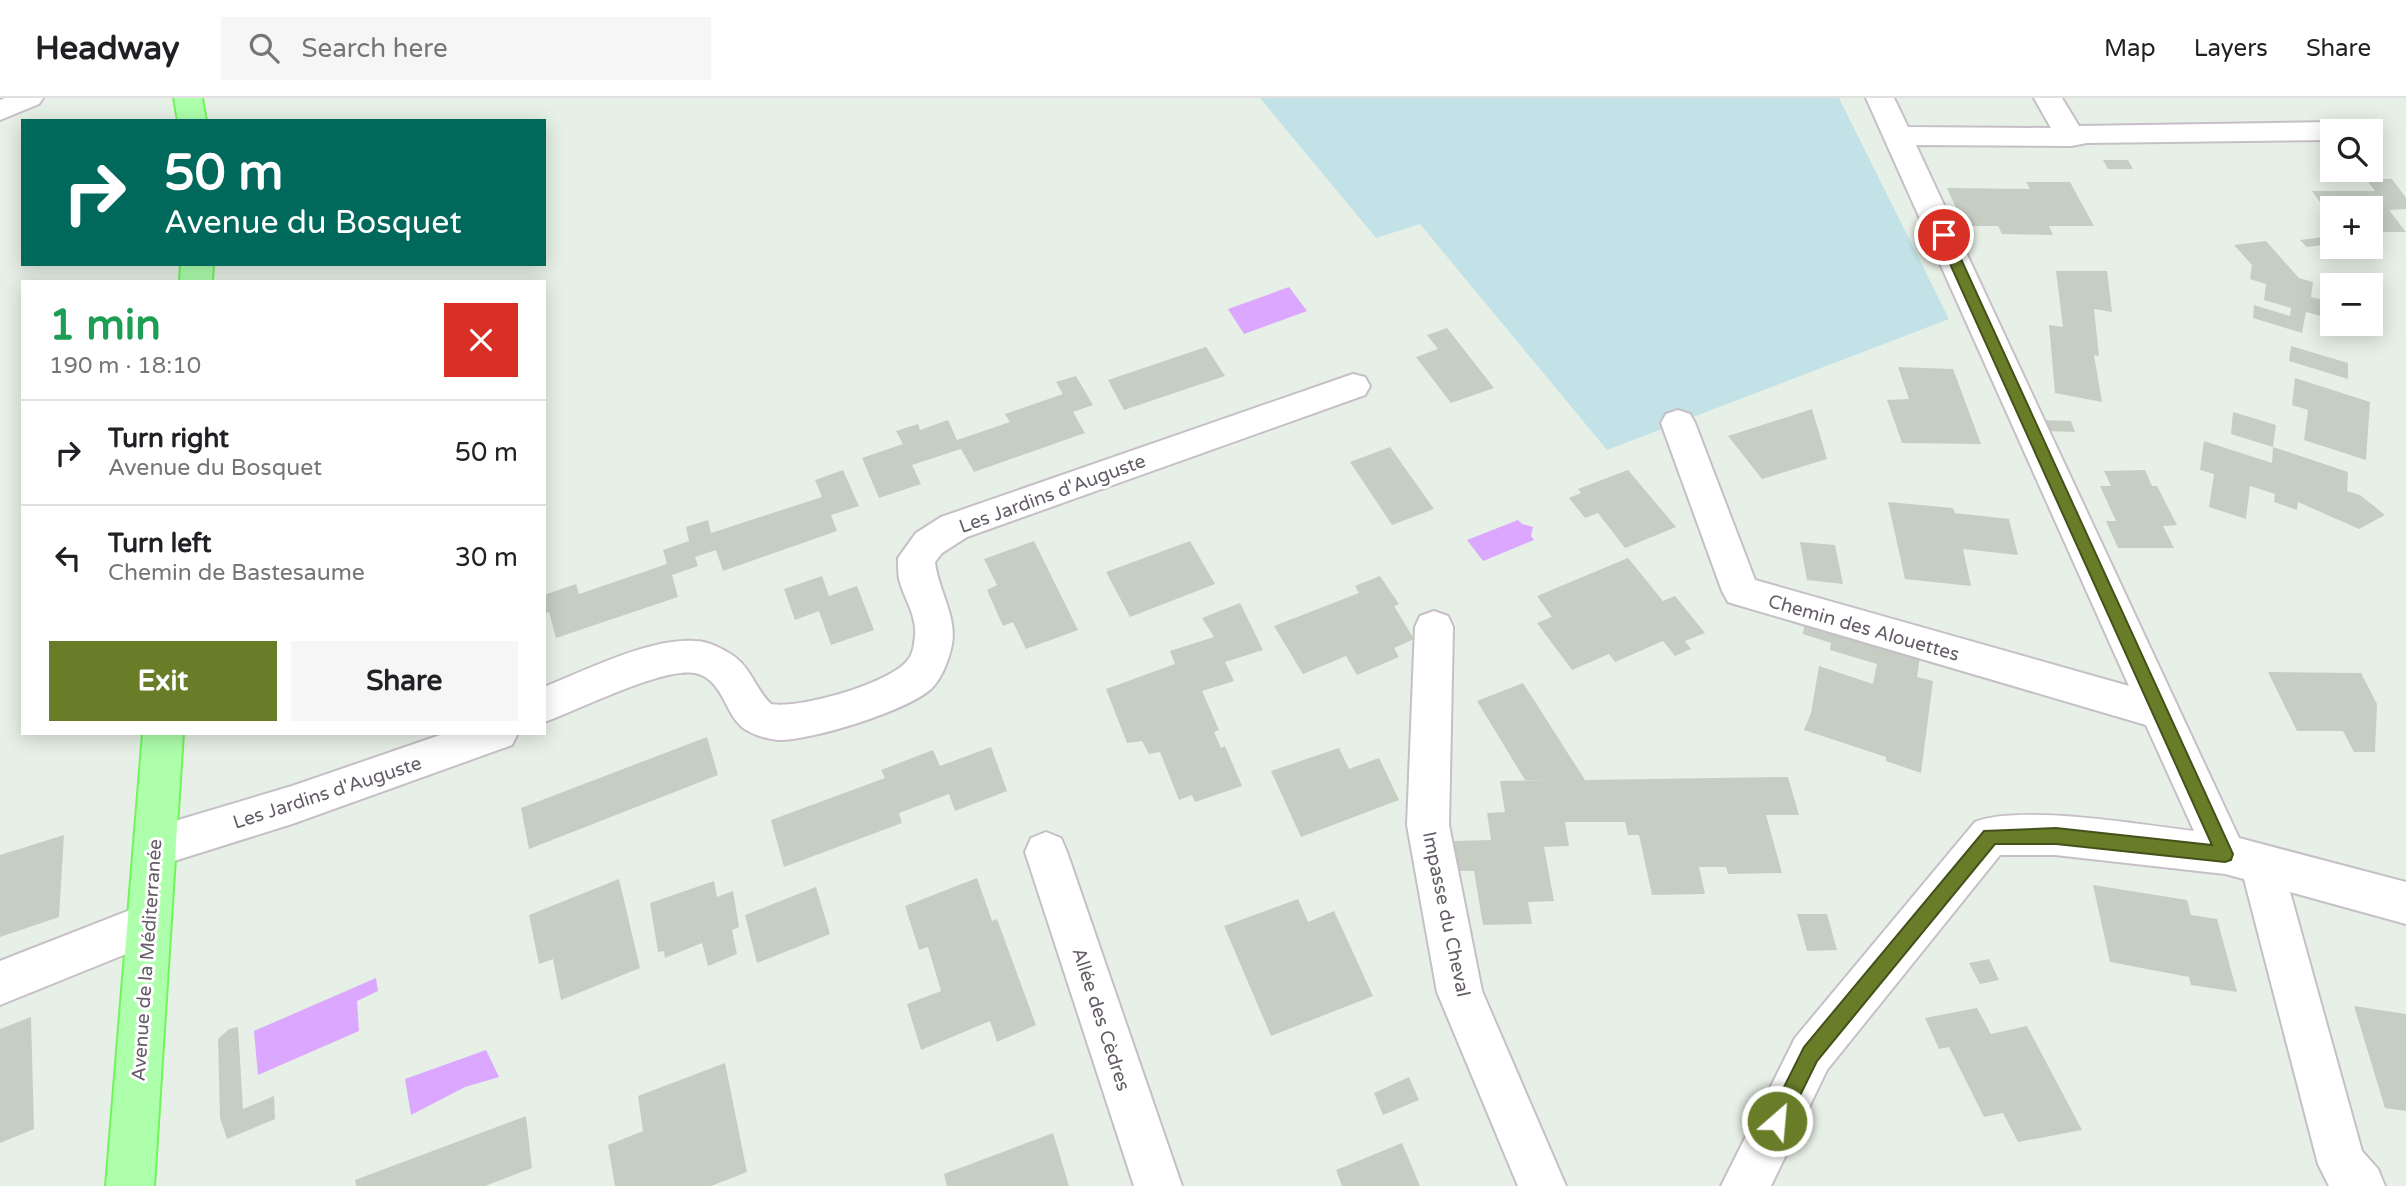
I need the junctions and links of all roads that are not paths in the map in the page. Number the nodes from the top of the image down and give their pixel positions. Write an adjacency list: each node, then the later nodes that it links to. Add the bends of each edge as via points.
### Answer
1 (29, 98): 4 (street)
2 (188, 98): 6 (main road)
3 (2049, 98): 8 (street)
4 (0, 111)
5 (1885, 112): 8 (street); 13 (street)
6 (192, 119)
7 (2320, 131): 8 (street)
8 (2071, 137)
9 (1353, 386): 12 (street, Les Jardins d'Auguste, via 954,527 929,543 916,558 935,637 932,648 918,676 884,696 791,722 764,720 749,709 738,686 720,668 698,657 671,658)
10 (1678, 423): 13 (street, Chemin des Alouettes, via 1741,592)
11 (1434, 627): 25 (street, Impasse du Cheval, via 1428,825 1460,992)
12 (546, 704)
13 (2160, 712): 18 (street)
14 (163, 735): 16 (main road, Avenue de la Méditerranée)
15 (492, 735): 16 (street, Les Jardins d'Auguste)
16 (155, 847): 20 (main road, Avenue de la Méditerranée)
17 (1046, 852): 24 (street, Allée des Cèdres)
18 (2243, 859): 19 (street); 22 (street, via 2056,836 1990,836 1811,1054); 26 (street, via 2342,1164)
19 (2406, 903)
20 (148, 924): 21 (street); 23 (main road, Avenue de la Méditerranée)
21 (0, 984)
22 (1754, 1179)
23 (130, 1186)
24 (1158, 1186)
25 (1542, 1186)
26 (2361, 1186)

